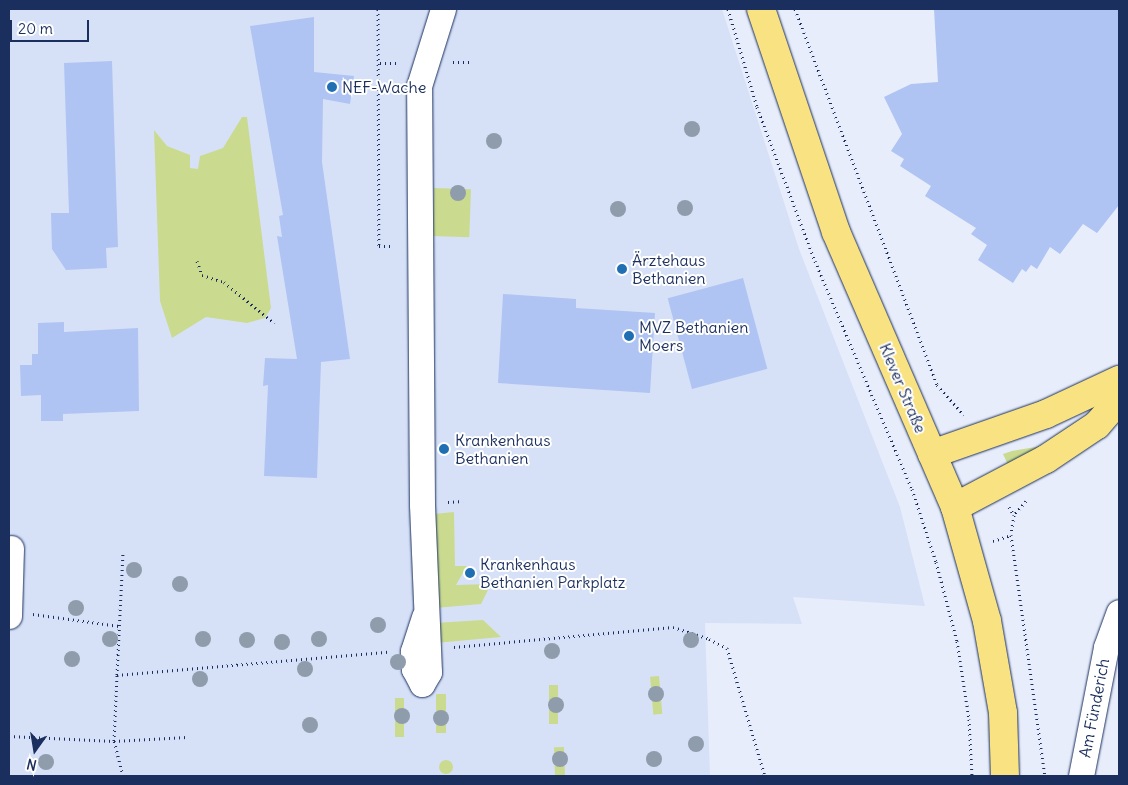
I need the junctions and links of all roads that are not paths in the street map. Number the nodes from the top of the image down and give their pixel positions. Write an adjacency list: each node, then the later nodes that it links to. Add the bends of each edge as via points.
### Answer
1 (443, 9): 11 (street, via 419,86 424,617)
2 (761, 9): 5 (main road, Klever Straße, via 836,232)
3 (1119, 380): 5 (main road, via 1046,414)
4 (1119, 400): 6 (main road, via 1097,425 1046,459)
5 (932, 454): 6 (main road, Klever Straße)
6 (955, 507): 12 (main road, Klever Straße, via 987,621 1003,712)
7 (11, 548): 8 (street)
8 (9, 610): 10 (street)
9 (1119, 612): 13 (street, Am Fünderich, via 1106,647)
10 (9, 616)
11 (421, 650)
12 (1005, 776)
13 (1080, 776)

